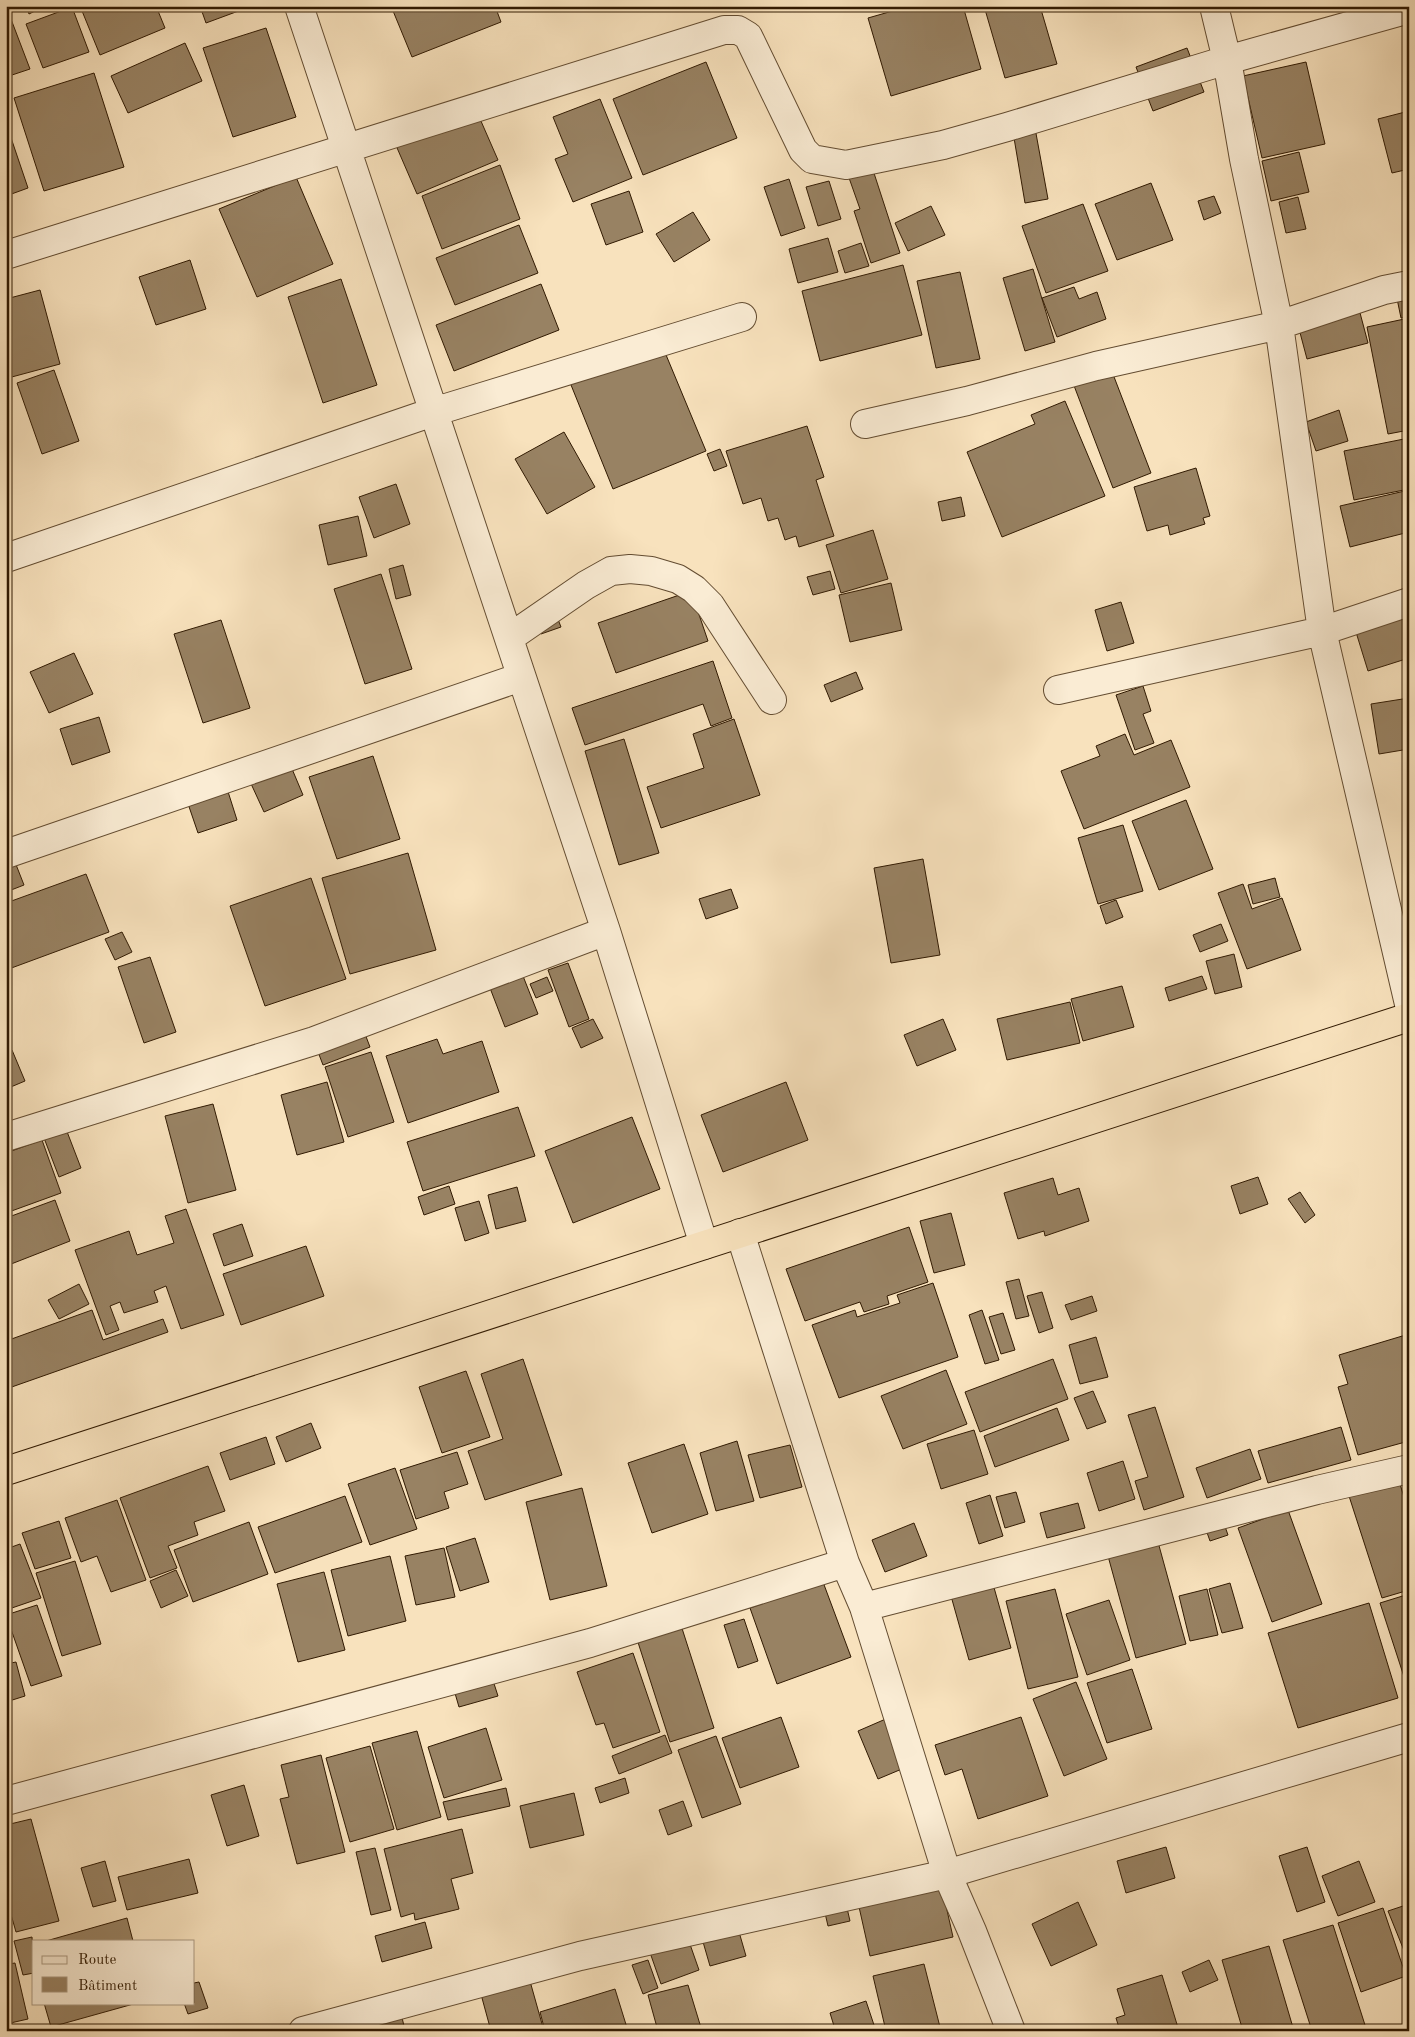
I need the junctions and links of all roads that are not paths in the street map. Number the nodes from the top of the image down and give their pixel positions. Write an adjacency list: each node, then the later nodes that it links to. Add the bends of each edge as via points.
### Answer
1 (299, 6): 5 (street)
2 (1214, 6): 4 (street)
3 (1409, 9): 4 (street)
4 (1227, 60): 5 (street, via 943,145 846,165 812,159 804,150 748,36 738,30 724,30); 9 (street)
5 (346, 148): 6 (street); 10 (street)
6 (6, 255)
7 (1409, 285): 9 (street)
8 (742, 318): 10 (street)
9 (1279, 324): 11 (street); 14 (street)
10 (433, 412): 12 (street); 15 (street)
11 (865, 424)
12 (6, 558)
13 (1409, 602): 14 (street)
14 (1322, 631): 17 (street); 21 (street)
15 (508, 638): 16 (street); 18 (street, via 611,571 651,571 678,579 694,589 710,606)
16 (522, 677): 19 (street); 20 (street)
17 (1058, 690)
18 (772, 700)
19 (6, 854)
20 (606, 931): 23 (street, via 314,1041); 25 (street)
21 (1409, 1004)
22 (1409, 1017): 24 (highway)
23 (6, 1136)
24 (740, 1233): 25 (highway); 28 (street)
25 (704, 1245): 27 (highway)
26 (1409, 1469): 29 (street)
27 (6, 1471)
28 (845, 1563): 29 (street); 31 (street, via 590,1643)
29 (864, 1607): 32 (street)
30 (1409, 1737): 32 (street)
31 (6, 1800)
32 (947, 1874): 33 (street, via 580,1956); 34 (street)
33 (303, 2031)
34 (1011, 2031)

